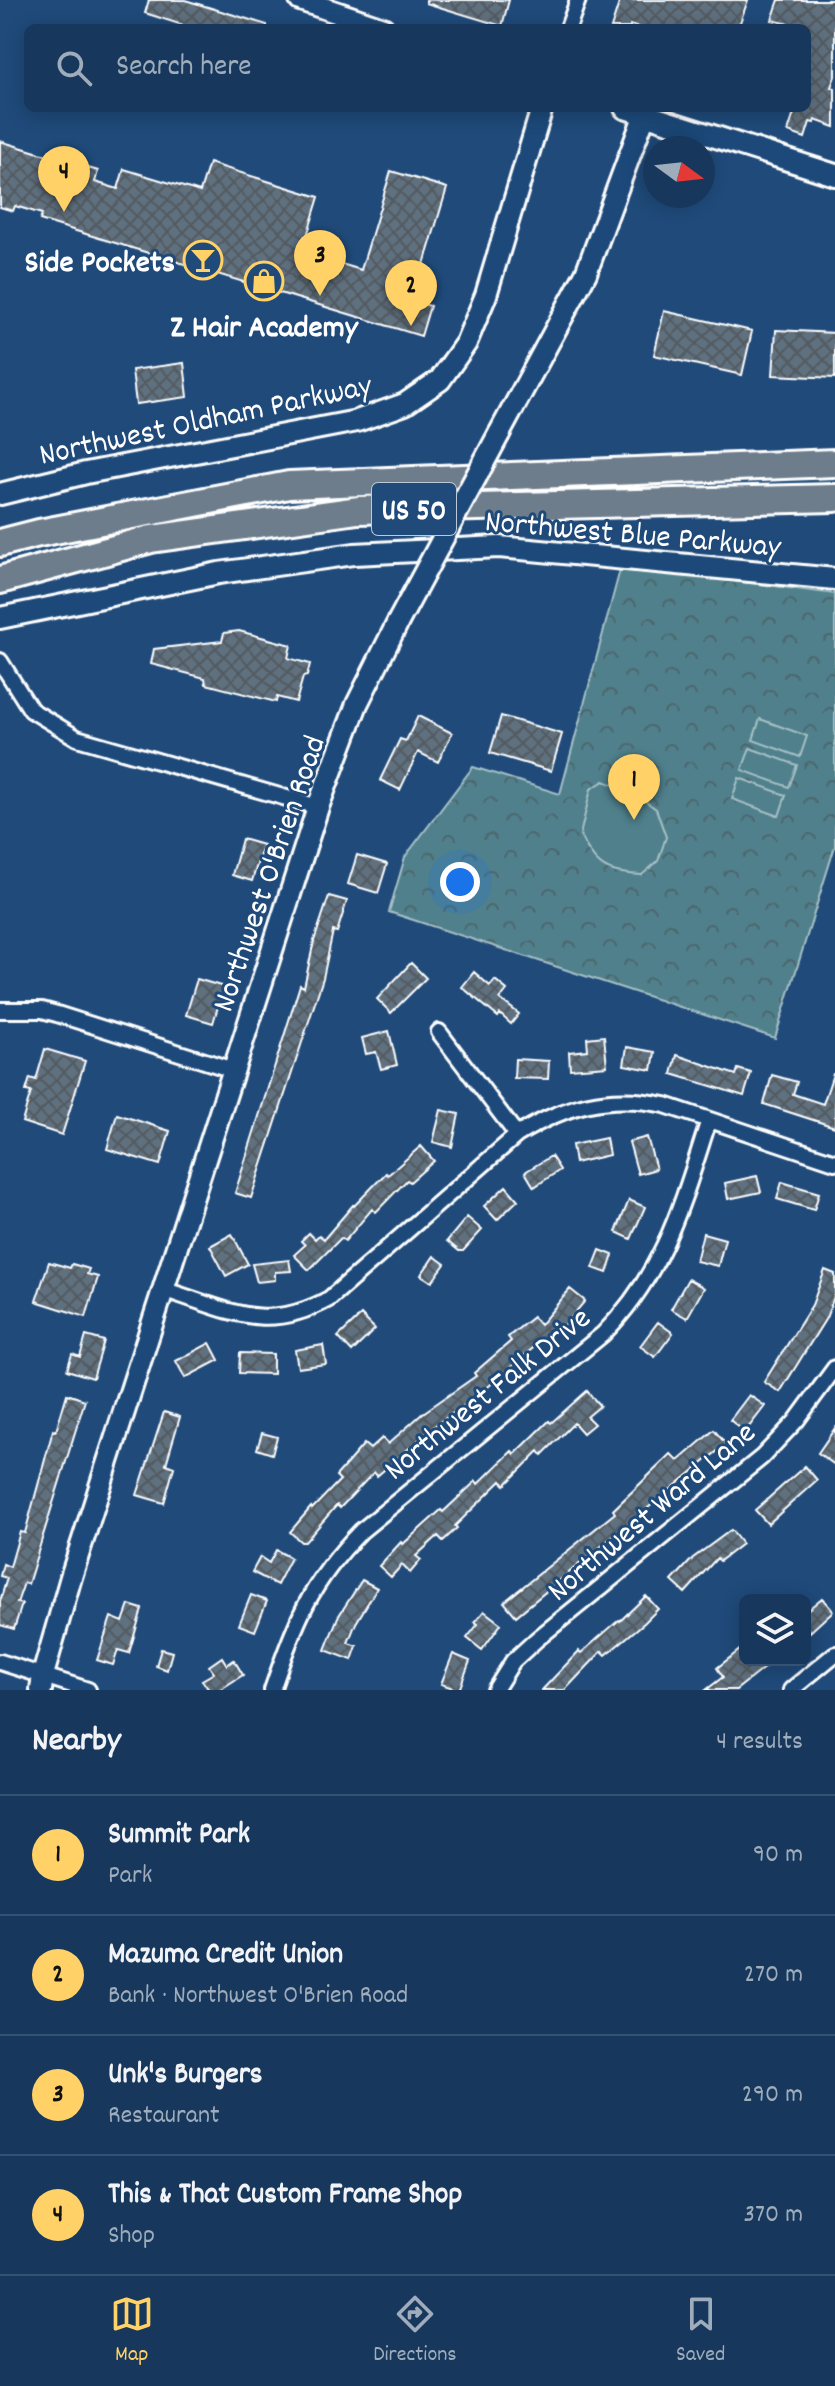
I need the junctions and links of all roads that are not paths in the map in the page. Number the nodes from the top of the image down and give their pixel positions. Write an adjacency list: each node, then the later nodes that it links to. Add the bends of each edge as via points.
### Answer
1 (300, 0): 3 (street)
2 (578, 0): 4 (street)
3 (371, 24)
4 (569, 24)
5 (541, 112): 10 (street, Northwest Oldham Parkway, via 486,295 466,343 440,380 405,404 357,421)
6 (638, 112): 7 (street)
7 (645, 114): 8 (street); 17 (street, Northwest O'Brien Road, bridge, via 586,273 398,622 357,704)
8 (835, 175)
9 (835, 463): 12 (highway, US 50, via 289,485)
10 (0, 494)
11 (835, 498): 14 (highway, US 50, via 358,510 151,539)
12 (0, 543)
13 (835, 579): 15 (street, Northwest Blue Parkway, via 499,547 354,554 234,571)
14 (0, 580)
15 (0, 618)
16 (0, 661): 17 (street, via 31,710 77,738)
17 (318, 807): 20 (street, Northwest O'Brien Road)
18 (0, 1010): 20 (street, via 42,1010)
19 (439, 1032): 22 (street)
20 (233, 1070): 24 (street, Northwest O'Brien Road)
21 (709, 1120): 22 (street, via 642,1101 598,1101 543,1119); 23 (street); 30 (street, Northwest Falk Drive, via 669,1240 623,1314 335,1558 302,1610)
22 (517, 1135): 24 (street, via 329,1299 307,1311 254,1317)
23 (835, 1162)
24 (165, 1290): 28 (street, Northwest O'Brien Road)
25 (835, 1368): 31 (street, Northwest Ward Lane, via 762,1457 537,1639 513,1661)
26 (835, 1654): 32 (street)
27 (0, 1662): 28 (street)
28 (42, 1683): 29 (street)
29 (88, 1690)
30 (272, 1690)
31 (495, 1690)
32 (791, 1690)

